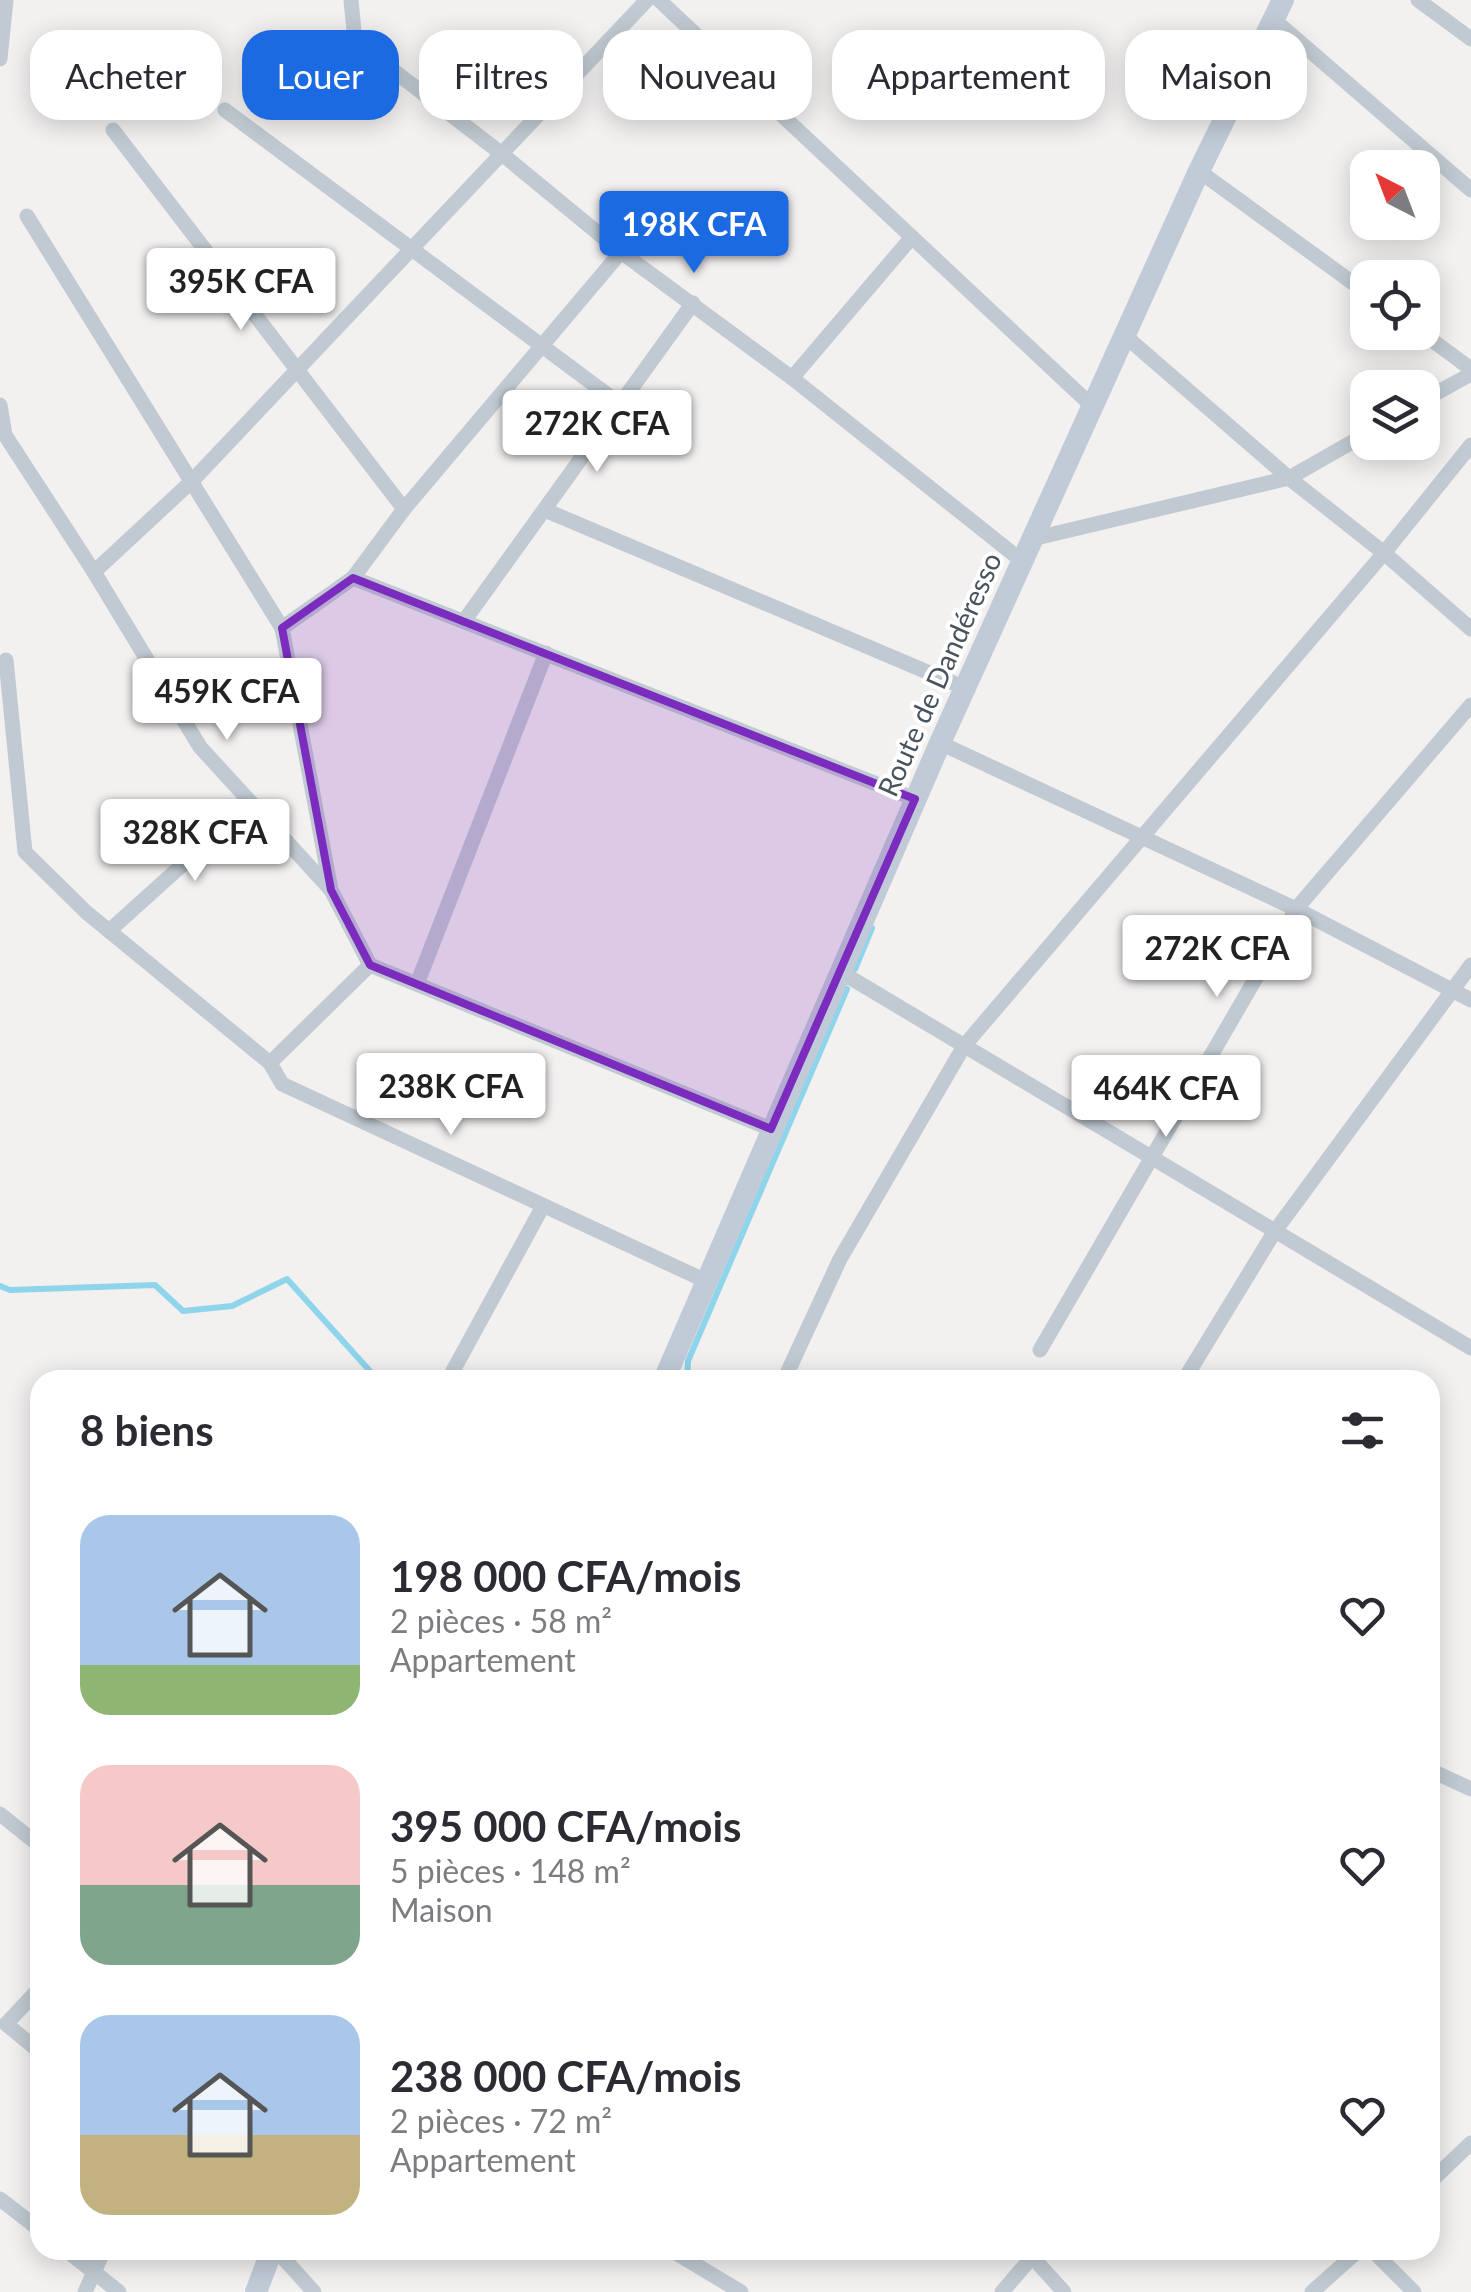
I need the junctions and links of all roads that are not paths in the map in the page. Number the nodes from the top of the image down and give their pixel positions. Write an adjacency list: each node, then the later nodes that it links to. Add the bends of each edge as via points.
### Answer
1 (6, 0): 8 (street)
2 (351, 0): 11 (street, via 356,41)
3 (647, 0): 11 (street)
4 (660, 0): 15 (street)
5 (1418, 0): 7 (street)
6 (1278, 10): 12 (street, Route de Dandéresso); 13 (street)
7 (1471, 39)
8 (0, 60)
9 (225, 110): 16 (street)
10 (112, 130): 23 (street)
11 (502, 154): 16 (street); 17 (street)
12 (1199, 171): 18 (street); 20 (street, Route de Dandéresso)
13 (1471, 190)
14 (27, 216): 33 (street)
15 (912, 237): 25 (street); 29 (street)
16 (412, 250): 21 (street); 23 (street)
17 (621, 252): 19 (street); 21 (street)
18 (1350, 281)
19 (693, 302): 25 (street); 28 (street)
20 (1124, 335): 29 (street, Route de Dandéresso); 32 (street)
21 (542, 347): 28 (street); 34 (street)
22 (1440, 347): 24 (street)
23 (298, 370): 33 (street); 34 (street)
24 (1471, 371): 26 (street)
25 (792, 378): 38 (street)
26 (1440, 391)
27 (0, 404): 39 (street, via 5,435)
28 (620, 404): 35 (street)
29 (1092, 406): 36 (street, Route de Dandéresso)
30 (1350, 443): 32 (street)
31 (1471, 445): 37 (street)
32 (1289, 478): 36 (street); 37 (street)
33 (192, 481): 39 (street); 42 (street)
34 (404, 509): 40 (street)
35 (545, 510): 41 (street); 46 (street)
36 (1032, 539): 38 (street, Route de Dandéresso)
37 (1384, 553): 43 (street); 51 (street)
38 (1022, 562): 46 (street, Route de Dandéresso)
39 (94, 572): 50 (street, via 200,747)
40 (353, 578): 41 (street); 42 (street)
41 (464, 621): 44 (street)
42 (282, 628): 52 (street)
43 (1471, 629)
44 (546, 653): 49 (street); 58 (street)
45 (6, 660): 54 (street, via 25,852)
46 (965, 688): 48 (street, Route de Dandéresso)
47 (1471, 705): 53 (street)
48 (940, 743): 49 (street, Route de Dandéresso); 51 (street)
49 (915, 799): 57 (street, Route de Dandéresso)
50 (252, 803): 52 (street); 54 (street)
51 (1144, 836): 53 (street); 61 (street)
52 (331, 890): 56 (street)
53 (1296, 909): 59 (street); 64 (street)
54 (110, 931): 62 (street)
55 (1471, 964): 59 (street)
56 (370, 965): 58 (street); 62 (street)
57 (838, 971): 61 (street); 63 (street, Route de Dandéresso)
58 (417, 984): 63 (street)
59 (1451, 990): 60 (street); 66 (street)
60 (1471, 1000)
61 (964, 1046): 64 (street); 72 (street, via 840,1259)
62 (270, 1064): 65 (street, via 282,1084)
63 (771, 1129): 67 (street, Route de Dandéresso)
64 (1152, 1158): 66 (street); 69 (street)
65 (543, 1206): 67 (street); 70 (street)
66 (1275, 1231): 68 (street); 73 (street)
67 (706, 1280): 71 (street, Route de Dandéresso)
68 (1471, 1348)
69 (1040, 1350)
70 (453, 1370)
71 (668, 1370)
72 (789, 1370)
73 (1190, 1370)
74 (1440, 1775): 75 (street)
75 (1471, 1789)
76 (0, 1814): 77 (street)
77 (30, 1838)
78 (30, 1997): 79 (street)
79 (2, 2024): 80 (street)
80 (30, 2045)
81 (1471, 2142): 82 (street)
82 (1440, 2172)
83 (0, 2199): 84 (street)
84 (30, 2222)
85 (78, 2260): 94 (street)
86 (100, 2260): 94 (street)
87 (270, 2260): 97 (street)
88 (284, 2260): 98 (street)
89 (688, 2260): 99 (street)
90 (1026, 2260): 100 (street)
91 (1038, 2260): 101 (street)
92 (1347, 2260): 102 (street)
93 (1382, 2260): 103 (street)
94 (94, 2273): 95 (street); 96 (street)
95 (85, 2292)
96 (119, 2292)
97 (256, 2292)
98 (314, 2292)
99 (741, 2292)
100 (1002, 2292)
101 (1064, 2292)
102 (1312, 2292)
103 (1414, 2292)

